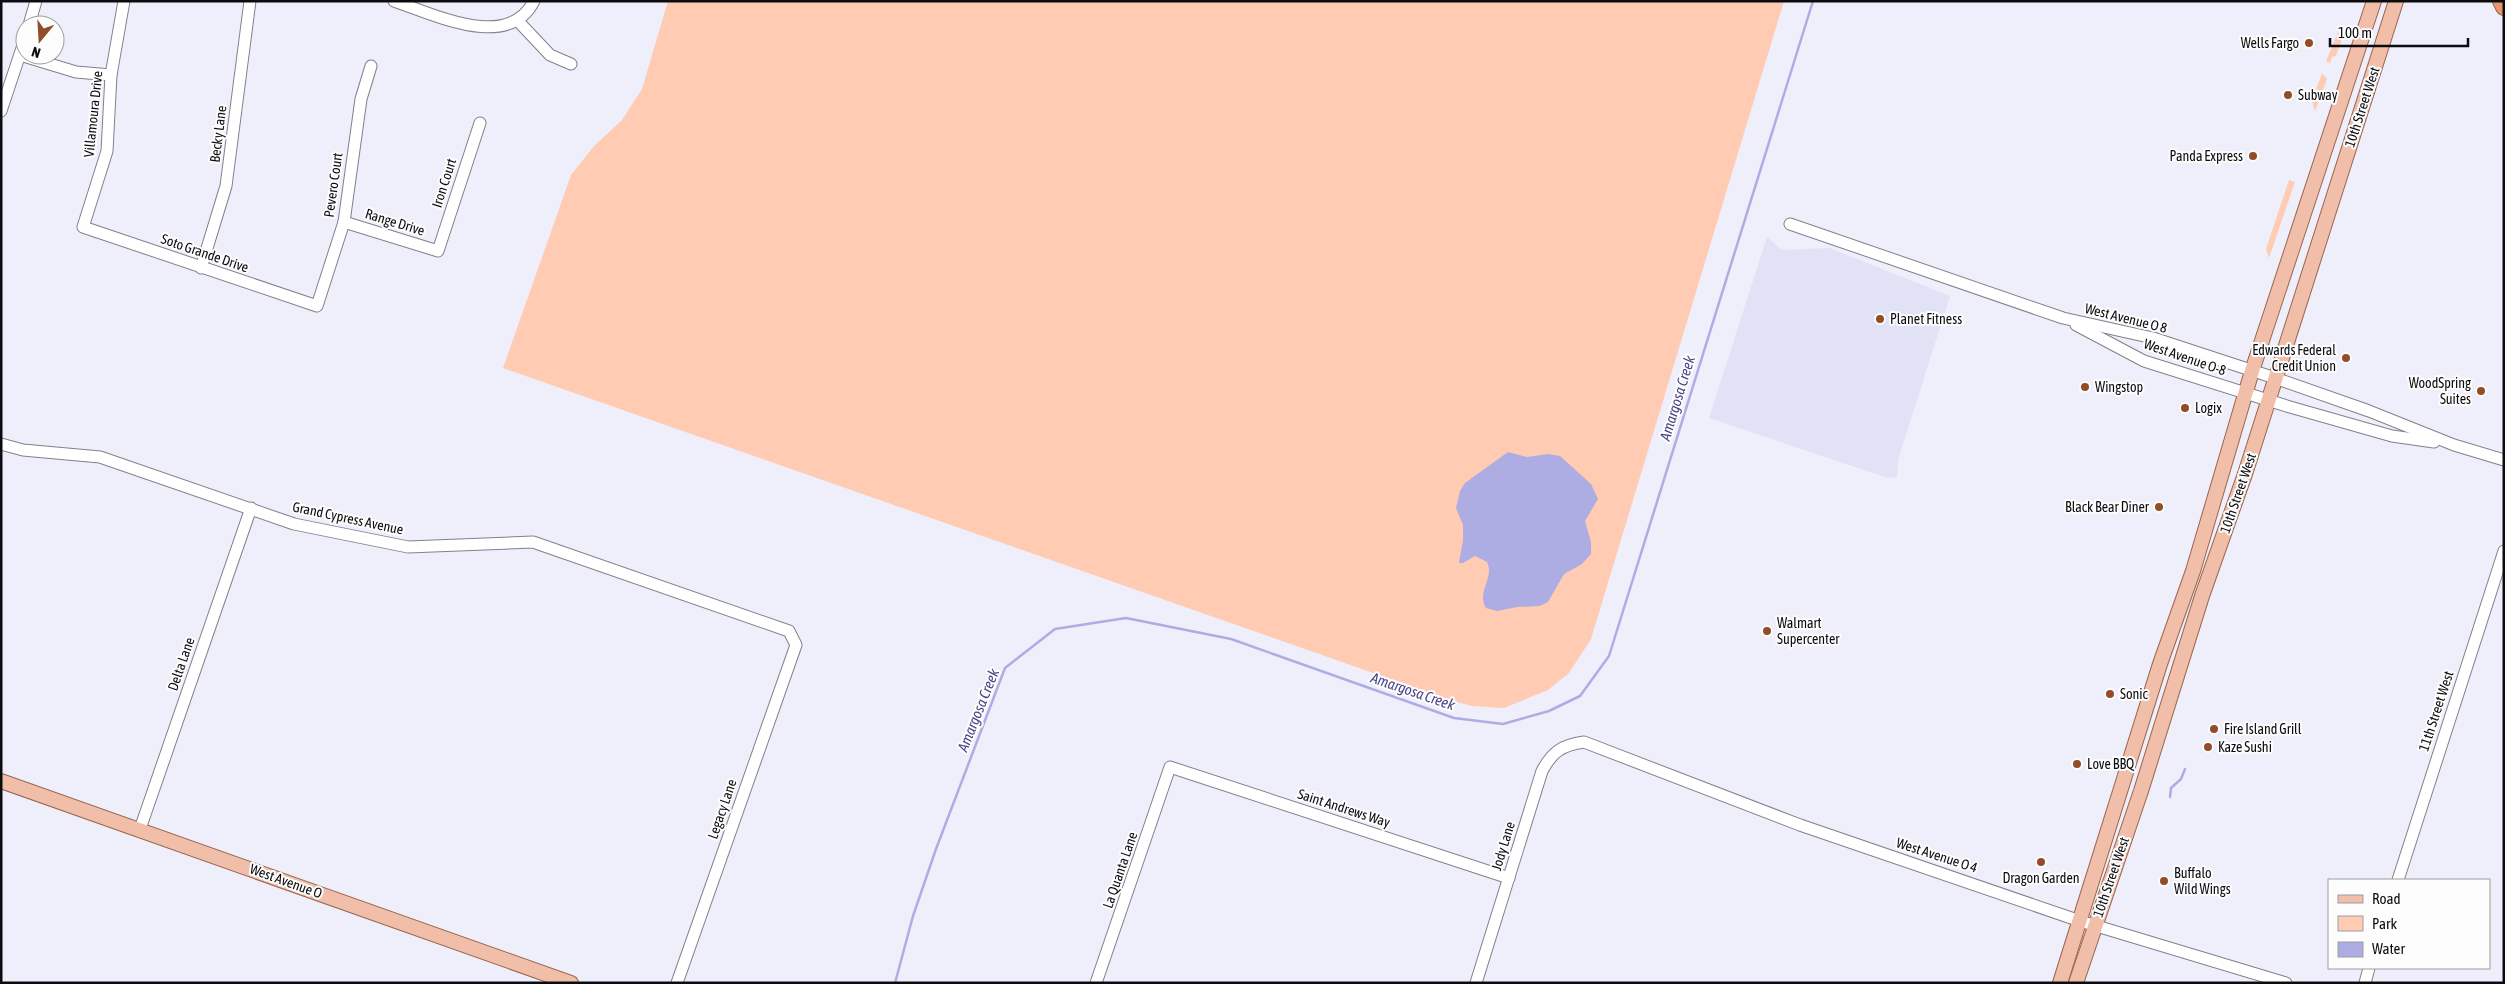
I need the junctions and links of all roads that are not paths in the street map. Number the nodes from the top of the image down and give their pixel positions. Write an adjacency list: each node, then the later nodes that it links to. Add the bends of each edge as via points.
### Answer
1 (36, 1): 10 (street)
2 (124, 1): 16 (street, Villamoura Drive)
3 (250, 1): 26 (street, Becky Lane, via 226,186)
4 (394, 1): 11 (street, via 466,24 490,28 507,26)
5 (534, 1): 11 (street)
6 (2374, 1): 19 (main road, 10th Street West)
7 (2396, 1): 21 (main road, 10th Street West)
8 (2500, 1): 9 (highway)
9 (2504, 7)
10 (32, 15)
11 (518, 20): 12 (street, via 550,55)
12 (571, 64)
13 (17, 65): 17 (street)
14 (53, 65): 16 (street, via 76,72)
15 (371, 66): 22 (street, Pevero Court, via 361,100)
16 (111, 75): 24 (street, Villamoura Drive, via 107,151)
17 (1, 111)
18 (480, 123): 25 (street, Iron Court)
19 (2329, 140): 20 (main road, 10th Street West); 21 (main road)
20 (2324, 155): 21 (main road); 29 (main road, 10th Street West)
21 (2346, 155): 30 (main road, 10th Street West)
22 (344, 222): 25 (street, Range Drive); 27 (street, Pevero Court)
23 (1790, 224): 28 (street, West Avenue O 8)
24 (83, 227): 26 (street, Soto Grande Drive)
25 (438, 252)
26 (201, 268): 27 (street, Soto Grande Drive)
27 (317, 306)
28 (2063, 318): 29 (street, West Avenue O 8, via 2153,338); 31 (street, West Avenue O-8, via 2144,361)
29 (2252, 371): 30 (street, West Avenue O 8); 31 (main road, 10th Street West)
30 (2275, 378): 32 (main road, 10th Street West); 34 (street, West Avenue O 8)
31 (2246, 393): 32 (street, West Avenue O 8); 39 (main road, 10th Street West)
32 (2268, 401): 34 (street, West Avenue O 8, via 2392,436); 41 (main road, 10th Street West)
33 (1, 444): 36 (street, Grand Cypress Avenue, via 23,450 100,457)
34 (2454, 445): 35 (street, West Avenue O 8)
35 (2504, 460)
36 (251, 508): 38 (street, Grand Cypress Avenue, via 294,524 408,547 534,542 756,618 789,631); 44 (street, Delta Lane)
37 (2504, 551): 46 (street, 11th Street West)
38 (796, 645): 51 (street, Legacy Lane)
39 (2165, 656): 41 (main road, via 2170,666 2145,748); 47 (main road, 10th Street West)
40 (1584, 742): 45 (street, Jody Lane, via 1560,748 1549,758 1542,771); 47 (street, West Avenue O 4, via 1800,825)
41 (2150, 761): 48 (main road, 10th Street West)
42 (1170, 767): 45 (street, Saint Andrews Way); 52 (street, La Quanta Lane)
43 (1, 782): 44 (main road, West Avenue O)
44 (140, 829): 50 (main road, West Avenue O)
45 (1509, 878): 53 (street, Jody Lane)
46 (2398, 879)
47 (2080, 921): 48 (street, West Avenue O 4); 54 (main road, 10th Street West)
48 (2095, 925): 55 (main road, 10th Street West); 56 (street, West Avenue O 4)
49 (2369, 969): 57 (street)
50 (571, 983)
51 (677, 983)
52 (1096, 983)
53 (1476, 983)
54 (2060, 983)
55 (2076, 983)
56 (2286, 983)
57 (2364, 983)

